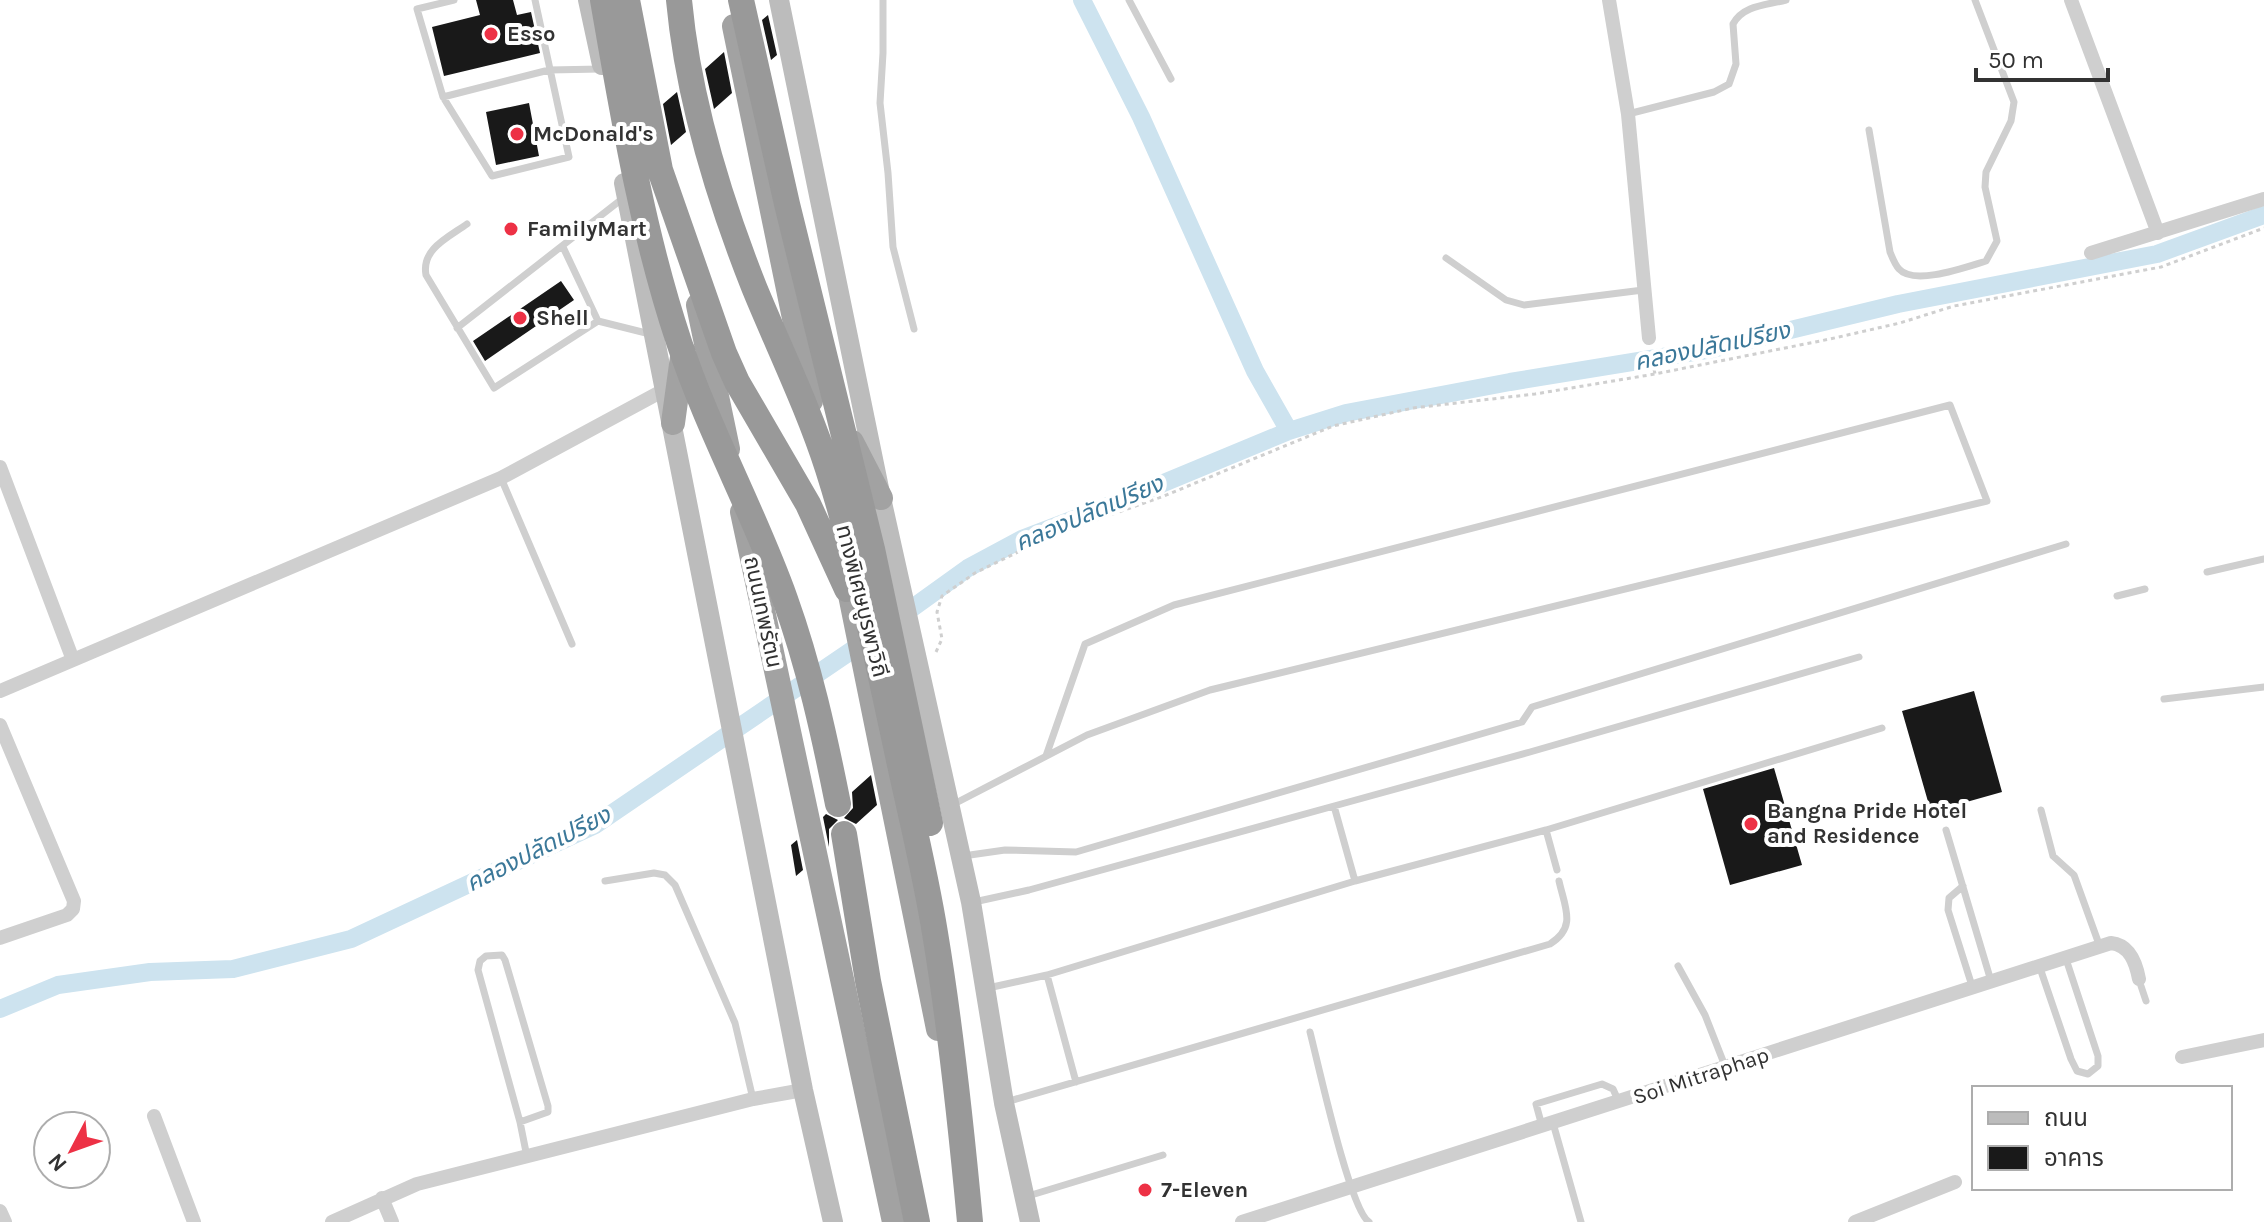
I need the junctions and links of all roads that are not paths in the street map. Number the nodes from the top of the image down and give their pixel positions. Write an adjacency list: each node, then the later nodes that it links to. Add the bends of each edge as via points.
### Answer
1 (454, 0): 20 (lane, via 417,9)
2 (535, 0): 18 (lane)
3 (588, 0): 17 (main road)
4 (603, 0): 58 (highway, bridge, via 661,285 699,398 784,596 815,696)
5 (627, 0): 51 (highway, bridge, via 660,170 720,343 829,546)
6 (638, 0): 30 (highway, ถนนเทพรัตน)
7 (679, 0): 51 (highway, ทางพิเศษบูรพาวิถี, bridge, via 682,36 714,173 827,467 843,519)
8 (729, 0): 36 (highway)
9 (741, 0): 111 (highway, bridge, via 872,549 948,911 976,1093)
10 (779, 0): 42 (main road)
11 (883, 0): 34 (lane, via 880,103 893,247)
12 (1129, 0): 19 (lane)
13 (1609, 0): 21 (street)
14 (1786, 0): 21 (lane, via 1747,10 1735,19 1736,64 1729,84)
15 (1975, 0): 22 (lane, via 2014,102 2011,121 1986,172 1997,241 1986,261 1914,277 1899,270 1890,252)
16 (2071, 0): 26 (street)
17 (603, 69): 18 (lane); 23 (main road)
18 (549, 70): 20 (lane); 20 (lane, via 569,157 492,176)
19 (1171, 79)
20 (443, 97)
21 (1628, 114): 31 (street)
22 (1869, 130)
23 (626, 195): 27 (lane); 35 (main road)
24 (2264, 199): 26 (street)
25 (467, 224): 33 (lane, via 433,249 424,265)
26 (2158, 233): 28 (street)
27 (563, 247): 32 (lane); 33 (lane)
28 (2091, 253)
29 (1446, 258): 31 (lane, via 1506,300 1524,305)
30 (693, 281): 39 (highway); 107 (highway, ถนนเทพรัตน)
31 (1643, 290): 37 (street)
32 (598, 321): 33 (lane, via 494,388); 35 (lane)
33 (457, 328)
34 (914, 329)
35 (656, 335): 38 (main road)
36 (797, 336): 42 (highway); 51 (highway, via 852,603)
37 (1649, 338)
38 (666, 389): 39 (main road); 41 (street)
39 (673, 423): 88 (main road)
40 (0, 467): 50 (street)
41 (501, 478): 48 (lane); 50 (street)
42 (881, 498): 59 (main road)
43 (2066, 544): 65 (lane, via 1532,707 1522,722 1076,852 1005,850)
44 (2264, 559): 45 (lane)
45 (2207, 572)
46 (2145, 589): 47 (lane)
47 (2117, 596)
48 (572, 644)
49 (1859, 657): 60 (lane)
50 (73, 660): 53 (street)
51 (871, 664): 109 (highway, ทางพิเศษบูรพาวิถี, bridge, via 935,930 959,1095); 110 (highway)
52 (2264, 687): 54 (lane)
53 (0, 691)
54 (2164, 699)
55 (0, 725): 72 (street, via 74,901 67,915)
56 (1882, 728): 62 (lane)
57 (1046, 756): 57 (lane, via 1087,735 1210,690 1987,501 1950,405 1174,605 1085,644); 59 (lane)
58 (838, 804)
59 (950, 806): 65 (main road)
60 (1334, 806): 68 (lane); 71 (lane)
61 (2041, 810): 73 (lane, via 2053,856 2074,875)
62 (1546, 830): 66 (lane); 68 (lane)
63 (1946, 830): 70 (lane)
64 (844, 834): 108 (highway)
65 (961, 856): 71 (main road)
66 (1557, 870)
67 (605, 881): 89 (lane, via 654,873 675,885 735,1023)
68 (1355, 881): 77 (lane)
69 (1559, 881): 87 (lane, via 1567,923 1563,935 1550,944)
70 (1963, 886): 78 (lane); 81 (lane, via 1949,898 1948,910)
71 (971, 902): 80 (main road)
72 (0, 938)
73 (2100, 947): 74 (street, Soi Mitraphap); 79 (street, via 2119,943 2127,950)
74 (2066, 959): 76 (street, Soi Mitraphap); 76 (lane, via 2098,1056 2098,1066 2088,1074 2077,1071 2071,1059)
75 (1678, 966): 86 (lane)
76 (2040, 968): 78 (street, Soi Mitraphap)
77 (1047, 975): 80 (lane); 87 (lane)
78 (1992, 983): 81 (street, Soi Mitraphap)
79 (2140, 983): 82 (lane)
80 (985, 988): 91 (main road)
81 (1973, 989): 86 (street, Soi Mitraphap)
82 (2146, 1001)
83 (1310, 1032): 98 (lane)
84 (2264, 1040): 85 (street)
85 (2182, 1057)
86 (1726, 1068): 90 (street, Soi Mitraphap)
87 (1076, 1082): 91 (lane)
88 (803, 1090): 89 (street); 106 (main road)
89 (753, 1099): 96 (street)
90 (1619, 1102): 94 (street, Soi Mitraphap); 94 (lane, via 1613,1089 1602,1084 1536,1104)
91 (1004, 1103): 99 (main road)
92 (154, 1116): 103 (street)
93 (520, 1122): 93 (lane, via 544,1116 548,1106 505,960 495,954 480,961 478,970); 96 (lane)
94 (1547, 1125): 98 (street, Soi Mitraphap); 115 (lane)
95 (1163, 1155): 99 (lane)
96 (527, 1157): 100 (street)
97 (1955, 1182): 116 (street)
98 (1351, 1187): 113 (street, Soi Mitraphap); 114 (lane)
99 (1023, 1197): 112 (main road)
100 (382, 1198): 104 (street); 105 (street)
101 (0, 1211): 102 (street)
102 (5, 1222)
103 (194, 1222)
104 (332, 1222)
105 (392, 1222)
106 (833, 1222)
107 (894, 1222)
108 (917, 1222)
109 (970, 1222)
110 (977, 1222)
111 (987, 1222)
112 (1030, 1222)
113 (1242, 1222)
114 (1369, 1222)
115 (1581, 1222)
116 (1855, 1222)

